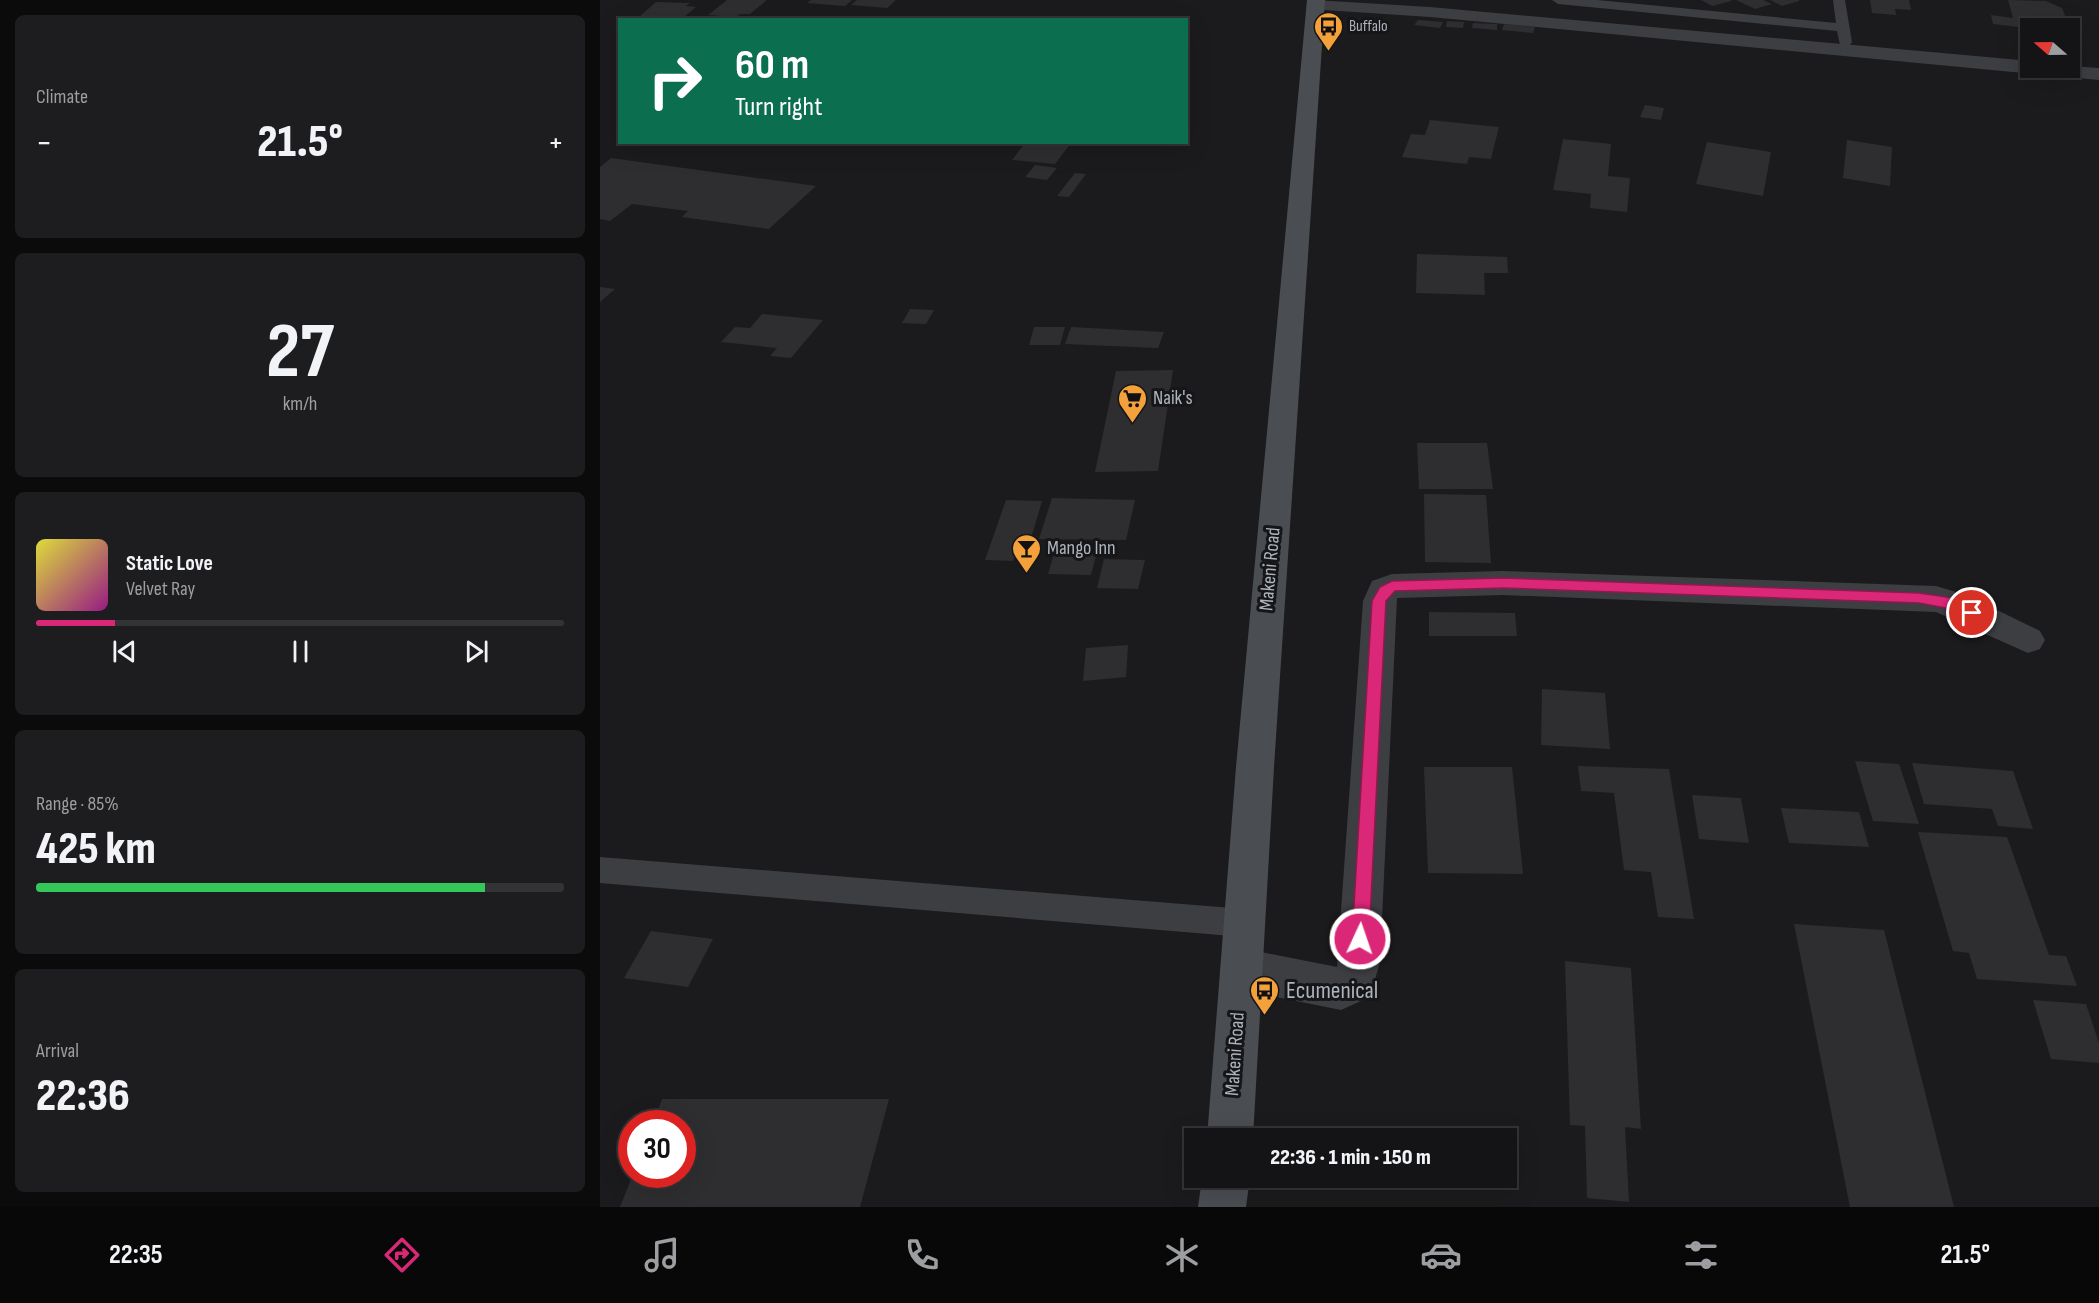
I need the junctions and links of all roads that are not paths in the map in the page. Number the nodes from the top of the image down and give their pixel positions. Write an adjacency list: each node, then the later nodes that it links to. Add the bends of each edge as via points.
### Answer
1 (1558, 0): 4 (lane)
2 (1839, 0): 4 (lane)
3 (1316, 2): 5 (street); 11 (main road, Makeni Road)
4 (1842, 28): 5 (lane)
5 (1846, 50): 6 (street)
6 (2020, 66)
7 (2080, 72): 8 (street)
8 (2099, 74)
9 (2028, 640): 12 (street, via 1954,604 1928,599 1503,583 1392,586 1379,601 1355,982 1341,989)
10 (600, 870): 11 (lane)
11 (1244, 923): 12 (main road, Makeni Road)
12 (1241, 969): 13 (main road, Makeni Road)
13 (1231, 1128)
14 (1225, 1188): 15 (main road)
15 (1222, 1207)

